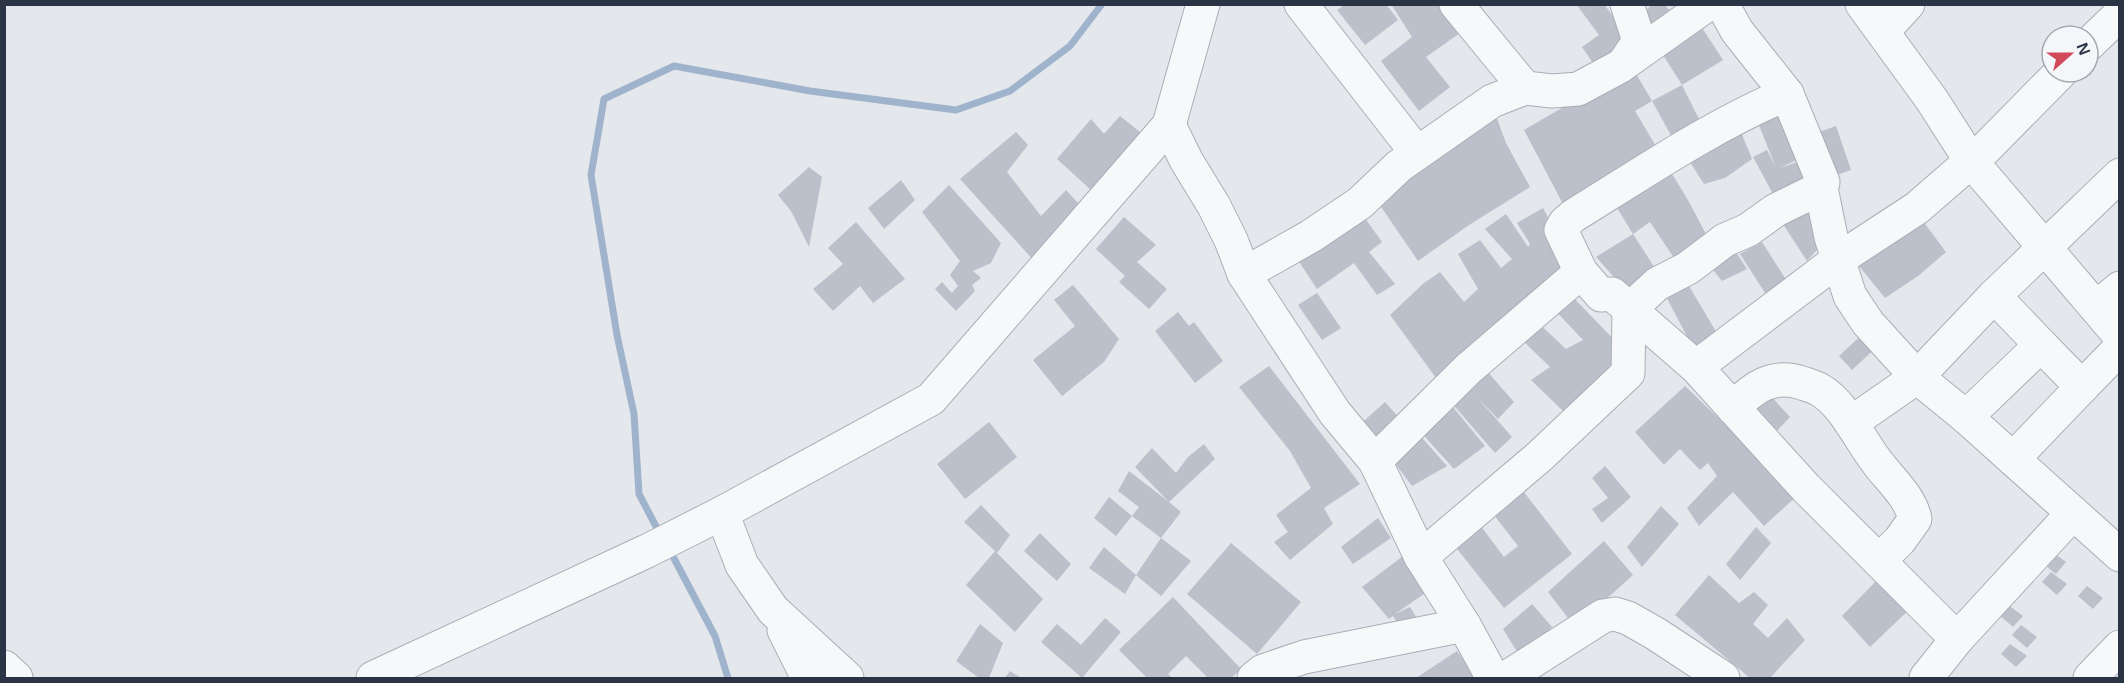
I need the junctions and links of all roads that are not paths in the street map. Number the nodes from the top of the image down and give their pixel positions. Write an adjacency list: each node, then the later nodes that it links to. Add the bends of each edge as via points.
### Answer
1 (1203, 4): 16 (street)
2 (1301, 4): 17 (street)
3 (1456, 4): 14 (street)
4 (1627, 4): 12 (street, via 1639,41)
5 (1708, 4): 12 (street)
6 (1722, 4): 15 (street, via 1737,31)
7 (1862, 4): 10 (street)
8 (1908, 4): 10 (street)
9 (2120, 14): 11 (street)
10 (1883, 31): 18 (street)
11 (2100, 33)
12 (1625, 62): 14 (street, via 1578,89 1552,92)
13 (2050, 84): 18 (street)
14 (1525, 88): 17 (street, via 1492,100)
15 (1786, 94): 20 (street, via 1823,182); 23 (street, via 1711,131 1573,216 1561,230)
16 (1169, 125): 24 (street, via 1214,206); 39 (street, via 931,399)
17 (1417, 153): 24 (street, via 1360,203)
18 (1971, 162): 21 (street); 22 (street, via 1917,208)
19 (2120, 175): 21 (street)
20 (1821, 188): 22 (street); 27 (street, via 1725,240 1688,268 1657,284)
21 (2043, 248): 25 (street); 26 (street)
22 (1839, 259): 31 (street); 32 (street, via 1850,296 1868,323)
23 (1581, 272): 27 (street, via 1601,294 1612,294); 38 (street, via 1468,369)
24 (1244, 274): 38 (street, via 1335,413)
25 (1994, 296): 29 (street); 32 (street)
26 (2108, 298): 28 (street)
27 (1629, 310): 31 (street); 42 (street, via 1628,373 1539,457)
28 (2120, 336)
29 (2041, 345): 33 (street); 35 (street)
30 (2120, 348): 33 (street)
31 (1696, 367): 34 (street)
32 (1917, 377): 35 (street); 36 (street)
33 (2082, 387): 37 (street)
34 (1733, 408): 36 (street, via 1752,389 1775,380 1794,381 1820,390); 43 (street)
35 (1966, 417): 37 (street)
36 (1851, 423): 43 (street, via 1913,507 1915,519)
37 (2013, 459): 40 (street)
38 (1375, 461): 42 (street)
39 (722, 513): 44 (street, via 742,565); 51 (street)
40 (2073, 513): 41 (street); 46 (street)
41 (2120, 555)
42 (1421, 557): 45 (street)
43 (1879, 561): 46 (street)
44 (773, 610): 52 (street); 53 (street)
45 (1464, 625): 54 (street, via 1304,657); 55 (street)
46 (1957, 639): 57 (street)
47 (2120, 647): 58 (street)
48 (4, 667): 50 (street)
49 (1523, 674): 56 (street, via 1604,616 1616,614 1656,634)
50 (16, 678)
51 (373, 678)
52 (808, 678)
53 (847, 678)
54 (1254, 678)
55 (1493, 678)
56 (1723, 678)
57 (1926, 678)
58 (2090, 678)

